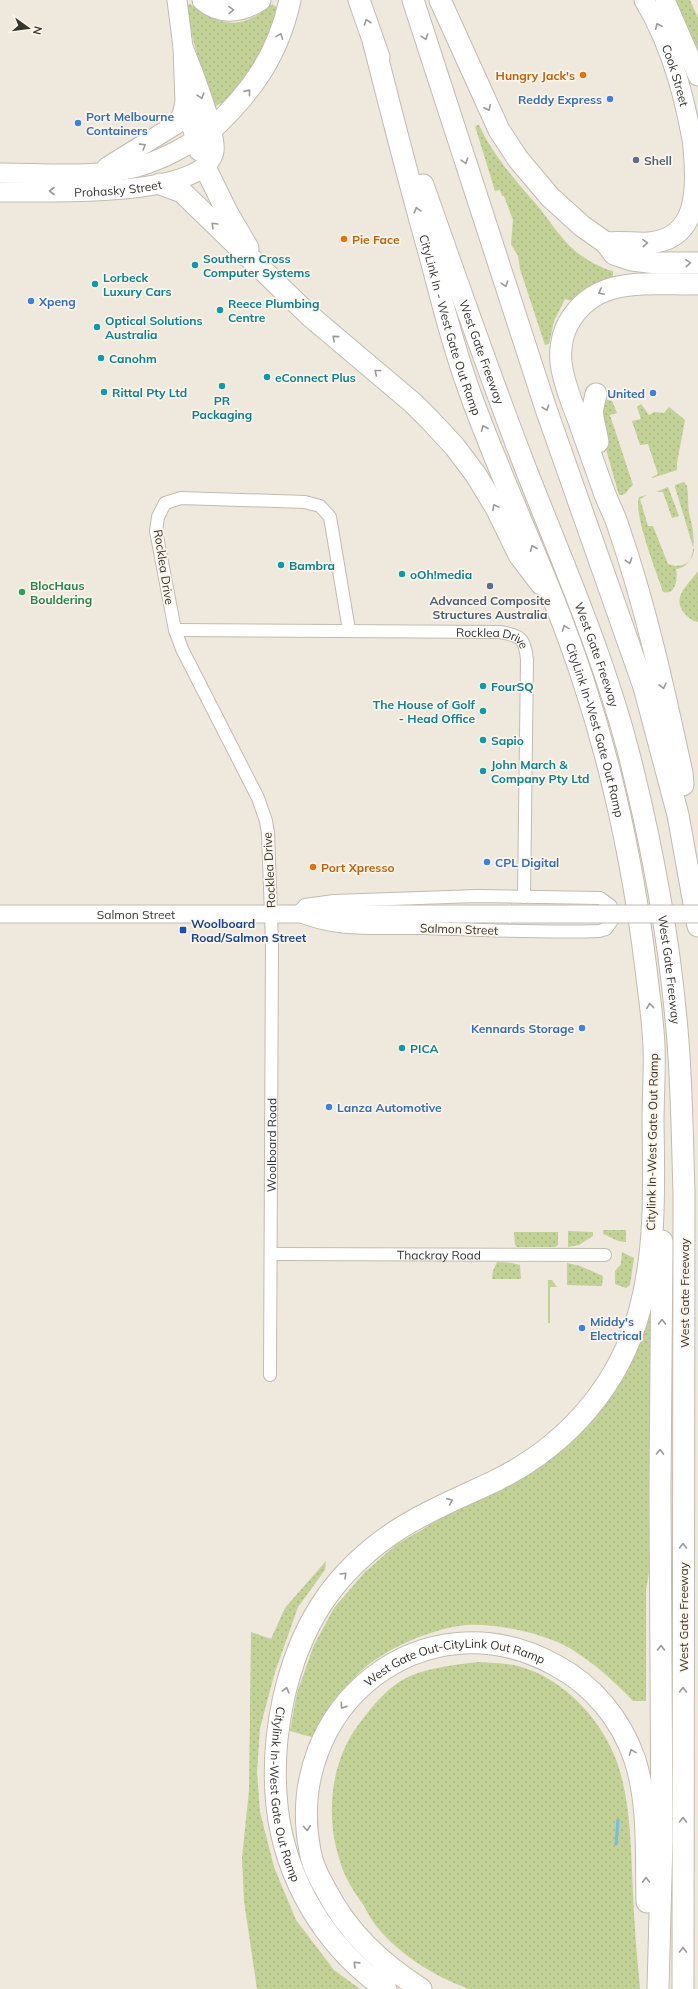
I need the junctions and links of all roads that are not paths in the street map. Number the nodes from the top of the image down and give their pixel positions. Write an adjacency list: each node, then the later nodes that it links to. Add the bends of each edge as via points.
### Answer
1 (177, 0): 13 (main road)
2 (203, 0): 3 (highway, one-way to 3, via 231,11 243,9)
3 (260, 0)
4 (290, 0): 16 (highway, one-way to 4, via 242,100 264,69 278,43)
5 (359, 0): 11 (highway, West Gate Freeway, one-way to 5)
6 (413, 0): 34 (highway, one-way to 34, via 546,409 644,687 678,815)
7 (440, 0): 12 (highway)
8 (450, 0): 12 (highway, via 461,27)
9 (644, 0): 17 (main road, Cook Street, one-way to 9, via 686,102 677,73)
10 (665, 0): 14 (main road, Cook Street)
11 (374, 44): 30 (highway, CityLink In - West Gate Out Ramp, one-way to 11, via 484,428 458,357); 49 (highway, West Gate Freeway, one-way to 11, via 684,1192 678,1036 669,952 644,818 609,685 462,298)
12 (461, 45): 24 (highway, one-way to 24, via 496,123 518,159 539,186 564,211 592,235)
13 (182, 47): 15 (main road); 16 (main road, one-way to 16, via 193,71)
14 (698, 76)
15 (185, 103): 16 (main road); 19 (main road, one-way to 15, via 175,125 180,119)
16 (207, 137): 18 (main road); 19 (main road, Prohasky Street, via 150,163)
17 (694, 148): 21 (main road, Cook Street); 24 (highway, one-way to 17, via 662,241 679,234 685,228 693,216 696,199)
18 (205, 167): 22 (main road, Prohasky Street, via 195,173); 26 (highway, via 236,229)
19 (97, 172): 20 (main road, Prohasky Street)
20 (0, 173)
21 (698, 178)
22 (160, 184): 23 (main road, Prohasky Street, one-way to 23, via 105,191); 26 (highway, one-way to 22, via 216,228 182,192)
23 (0, 192)
24 (606, 243): 25 (highway, one-way to 25, via 614,254 632,260)
25 (698, 263)
26 (273, 280): 30 (highway, one-way to 26, via 532,574 519,555 486,491 455,447 413,403 310,316)
27 (698, 284): 29 (highway, one-way to 29, via 634,284 606,290 584,303 564,333 560,357 563,378)
28 (596, 394): 29 (highway, via 592,417 614,494)
29 (618, 524): 34 (highway, one-way to 34, via 647,616 682,774)
30 (554, 597): 33 (highway, CityLink In-West Gate Out Ramp, one-way to 30, via 599,733)
31 (175, 630): 32 (street, Rocklea Drive); 32 (street, Rocklea Drive, via 156,531 158,517 165,503 181,498 305,502 320,506 330,517); 39 (street, Rocklea Drive, via 182,649 262,808 269,846)
32 (349, 630): 35 (street, Rocklea Drive, via 500,632 520,638 526,645)
33 (630, 866): 41 (highway, Citylink In-West Gate Out Ramp, one-way to 33, via 642,939)
34 (691, 882): 40 (highway)
35 (524, 897): 37 (street, Salmon Street, via 334,901 306,904); 37 (street, Salmon Street, via 600,898 611,906 613,919 606,929 599,931 512,931 354,927 309,921)
36 (0, 914): 39 (street, Salmon Street)
37 (296, 914): 38 (street, Salmon Street, bridge); 39 (street, Salmon Street)
38 (698, 914)
39 (271, 915): 42 (street, Woolboard Road)
40 (698, 926)
41 (654, 1045): 45 (highway, Citylink In-West Gate Out Ramp, one-way to 41, via 354,1962 319,1921 295,1878 280,1835 275,1762 282,1705 293,1666 305,1634 321,1605 339,1580 366,1553 395,1531 431,1510 502,1478 543,1453 585,1414 606,1387 631,1338 641,1308 649,1255 654,1170); 48 (highway, one-way to 41, via 662,1833 662,1309 660,1121)
42 (272, 1254): 43 (street, Thackray Road); 44 (street, Woolboard Road)
43 (605, 1255)
44 (270, 1375)
45 (386, 1989)
46 (421, 1989): 47 (highway, West Gate Out-CityLink Out Ramp, one-way to 46, via 642,1796 638,1771 626,1738 594,1693 564,1669 511,1647 474,1643 453,1644 417,1652 370,1678 349,1698 323,1738 310,1775 306,1801 310,1852 318,1875 346,1924 380,1960)
47 (649, 1989)
48 (658, 1989)
49 (683, 1989)

